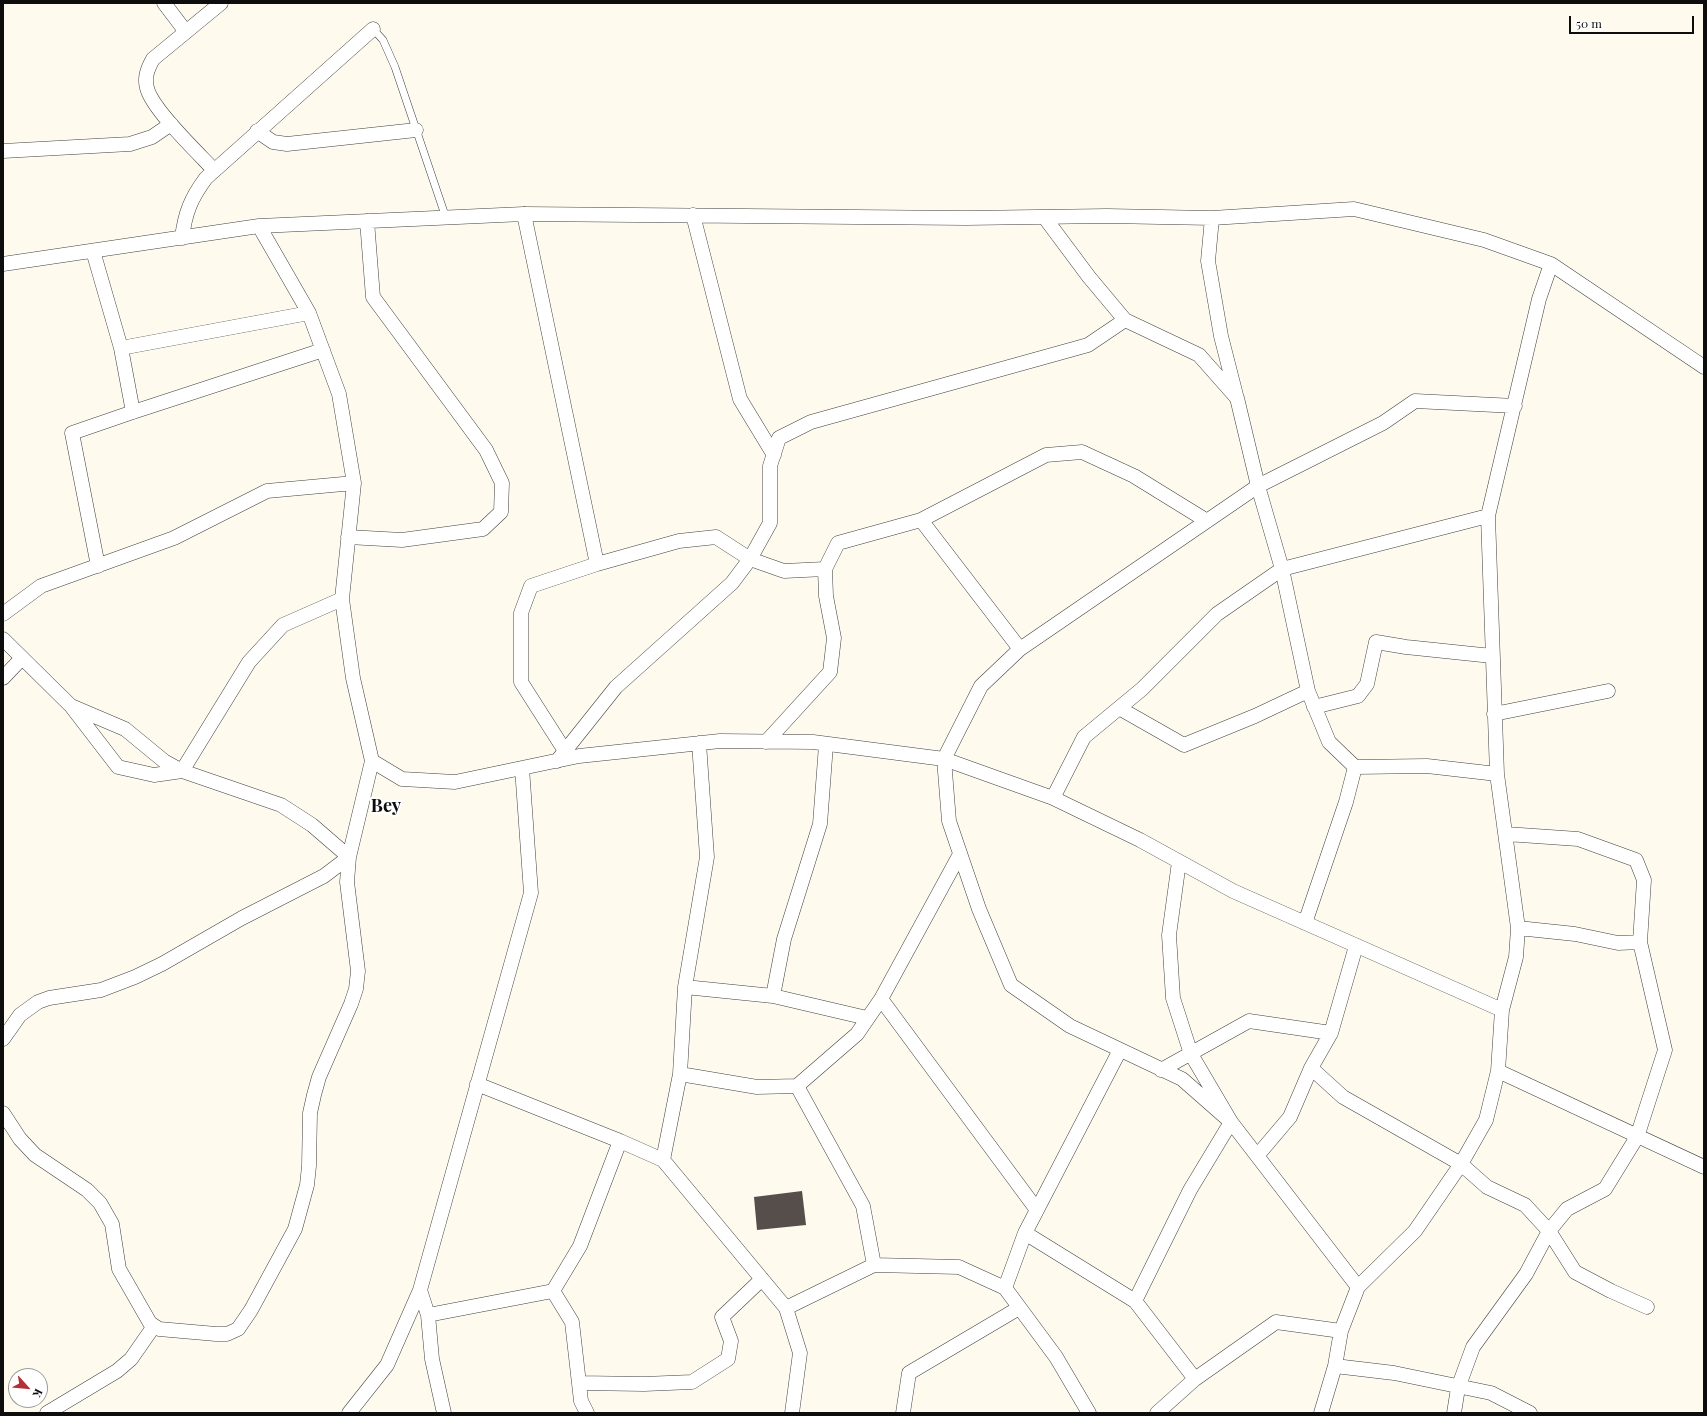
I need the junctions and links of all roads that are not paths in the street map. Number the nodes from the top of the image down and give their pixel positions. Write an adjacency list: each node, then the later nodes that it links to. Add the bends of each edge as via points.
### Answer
1 (164, 3): 4 (street)
2 (221, 3): 4 (street)
3 (373, 29): 6 (lane, via 383,40 395,67); 7 (street)
4 (186, 32): 5 (street, via 153,59 146,75 150,96)
5 (171, 124): 8 (street, via 152,137 130,144); 9 (street)
6 (416, 130): 7 (street, via 287,144 273,142); 12 (lane)
7 (258, 131): 9 (street)
8 (3, 152)
9 (214, 170): 17 (street, via 199,187 188,207)
10 (524, 214): 11 (street); 12 (street); 37 (street)
11 (693, 215): 13 (street); 29 (street, via 740,399)
12 (446, 218): 15 (street)
13 (1045, 218): 14 (street); 22 (street)
14 (1212, 218): 20 (street, via 1354,209 1484,240); 26 (street, via 1208,262 1221,336)
15 (366, 221): 16 (street); 35 (street, via 373,298 486,450 502,483 501,512 483,529 402,540)
16 (259, 226): 17 (street); 21 (street)
17 (182, 238): 18 (street)
18 (93, 251): 19 (street); 23 (street)
19 (3, 264)
20 (1551, 264): 25 (street); 27 (street, via 1539,299)
21 (309, 313): 23 (street); 24 (street)
22 (1125, 320): 26 (street, via 1199,355); 29 (street, via 1088,345 811,422 779,438)
23 (121, 348): 28 (street)
24 (323, 350): 28 (street); 30 (street, via 339,394)
25 (1704, 366)
26 (1237, 398): 31 (street)
27 (1515, 406): 31 (street, via 1415,401 1383,423); 32 (street)
28 (133, 412): 38 (street, via 72,433)
29 (774, 455): 36 (street, via 770,466 770,523)
30 (354, 483): 35 (street); 38 (street, via 267,491 174,538)
31 (1258, 486): 34 (street); 40 (street)
32 (1488, 516): 40 (street); 45 (street)
33 (921, 520): 34 (street, via 1046,455 1082,452 1134,476); 39 (street, via 838,543); 44 (street)
34 (1207, 521): 44 (street)
35 (348, 537): 41 (street)
36 (750, 559): 37 (street, via 716,537 679,541); 39 (street, via 784,571); 57 (street, via 732,583 616,687)
37 (597, 564): 57 (street, via 531,586 521,613 520,682)
38 (98, 566): 42 (street, via 41,586)
39 (825, 569): 54 (street, via 826,596 834,638 830,672)
40 (1282, 569): 48 (street); 52 (street, via 1217,614 1142,690)
41 (342, 598): 59 (street, via 353,678); 62 (street, via 283,625 278,630 249,662)
42 (3, 614)
43 (3, 639): 46 (street)
44 (1020, 649): 58 (street, via 981,686)
45 (1492, 656): 51 (street, via 1376,642 1367,684 1358,696); 53 (street)
46 (22, 658): 47 (street); 50 (street)
47 (3, 678)
48 (1308, 691): 51 (street); 52 (street, via 1184,745)
49 (1608, 691): 53 (street)
50 (71, 706): 62 (street, via 125,729 164,761); 62 (street, via 118,766 154,775)
51 (1314, 707): 61 (street, via 1329,742)
52 (1119, 708): 64 (street, via 1084,737)
53 (1494, 714): 63 (street)
54 (766, 742): 55 (street); 56 (street, via 813,742)
55 (699, 743): 57 (street); 73 (street, via 707,857)
56 (826, 745): 58 (street); 74 (street, via 820,824 784,939)
57 (561, 756): 60 (street)
58 (944, 759): 64 (street); 66 (street, via 949,821)
59 (372, 761): 60 (street, via 402,779 455,782); 67 (street)
60 (522, 768): 86 (street, via 531,893)
61 (1355, 768): 63 (street, via 1426,766); 69 (street)
62 (182, 771): 67 (street, via 281,805 312,825)
63 (1497, 774): 65 (street)
64 (1053, 798): 68 (street)
65 (1506, 834): 70 (street); 71 (street, via 1578,839 1636,860 1644,880)
66 (960, 854): 75 (street); 80 (street, via 979,909 1011,985 1070,1026)
67 (349, 857): 79 (street, via 324,876 135,977 101,990 38,1002 20,1015); 110 (street, via 347,882 358,971 356,989 314,1095 310,1113 307,1185 295,1229 238,1329 222,1335 166,1330)
68 (1179, 862): 69 (street, via 1233,891); 81 (street, via 1169,935 1172,998)
69 (1305, 923): 72 (street)
70 (1518, 928): 71 (street, via 1576,934 1618,943); 76 (street, via 1516,957)
71 (1640, 942): 90 (street, via 1665,1050)
72 (1356, 946): 76 (street); 78 (street)
73 (685, 987): 74 (street); 85 (street)
74 (773, 996): 77 (street)
75 (880, 999): 77 (street); 96 (street)
76 (1502, 1010): 84 (street)
77 (867, 1018): 87 (street, via 857,1034)
78 (1331, 1033): 81 (street, via 1249,1021); 82 (street)
79 (3, 1039)
80 (1120, 1050): 83 (street); 96 (street)
81 (1191, 1054): 83 (street); 89 (street)
82 (1311, 1068): 92 (street, via 1290,1117); 94 (street, via 1343,1097)
83 (1161, 1070): 89 (street, via 1182,1080)
84 (1498, 1071): 90 (street); 94 (street, via 1486,1120)
85 (680, 1074): 87 (street, via 757,1087); 93 (street)
86 (477, 1084): 91 (street); 103 (street)
87 (797, 1086): 99 (street, via 863,1206)
88 (3, 1113): 110 (street, via 34,1155 87,1190 100,1204 112,1224 119,1269 143,1313)
89 (1230, 1122): 92 (street); 105 (street, via 1190,1190)
90 (1637, 1137): 95 (street); 97 (street, via 1605,1189 1567,1210)
91 (620, 1141): 93 (street); 104 (street, via 580,1246)
92 (1257, 1156): 101 (street)
93 (663, 1160): 100 (street)
94 (1461, 1164): 97 (street, via 1487,1187 1525,1205); 101 (street, via 1415,1231)
95 (1704, 1167)
96 (1037, 1210): 98 (street)
97 (1549, 1231): 106 (street, via 1575,1272); 115 (street, via 1526,1274 1473,1348)
98 (1025, 1234): 102 (street); 105 (street)
99 (874, 1265): 102 (street, via 959,1267); 107 (street)
100 (762, 1279): 107 (street); 114 (street, via 722,1316 731,1342 728,1359 692,1382)
101 (1358, 1287): 111 (street)
102 (1005, 1288): 108 (street)
103 (420, 1290): 109 (street); 118 (street, via 387,1365)
104 (553, 1291): 109 (street); 114 (street, via 572,1322)
105 (1135, 1301): 113 (street)
106 (1646, 1307)
107 (786, 1308): 116 (street, via 800,1353)
108 (1019, 1308): 121 (street, via 909,1373); 122 (street, via 1056,1357)
109 (428, 1315): 119 (street, via 432,1359)
110 (154, 1326): 117 (street, via 130,1359 117,1371)
111 (1341, 1331): 112 (street); 113 (street, via 1276,1322)
112 (1335, 1366): 115 (street, via 1394,1373); 124 (street)
113 (1195, 1379): 123 (street)
114 (579, 1383): 120 (street, via 581,1402)
115 (1458, 1388): 125 (street); 126 (street, via 1491,1393)
116 (795, 1412)
117 (47, 1413)
118 (349, 1413)
119 (444, 1413)
120 (587, 1413)
121 (903, 1413)
122 (1089, 1413)
123 (1156, 1413)
124 (1321, 1413)
125 (1454, 1413)
126 (1530, 1413)

